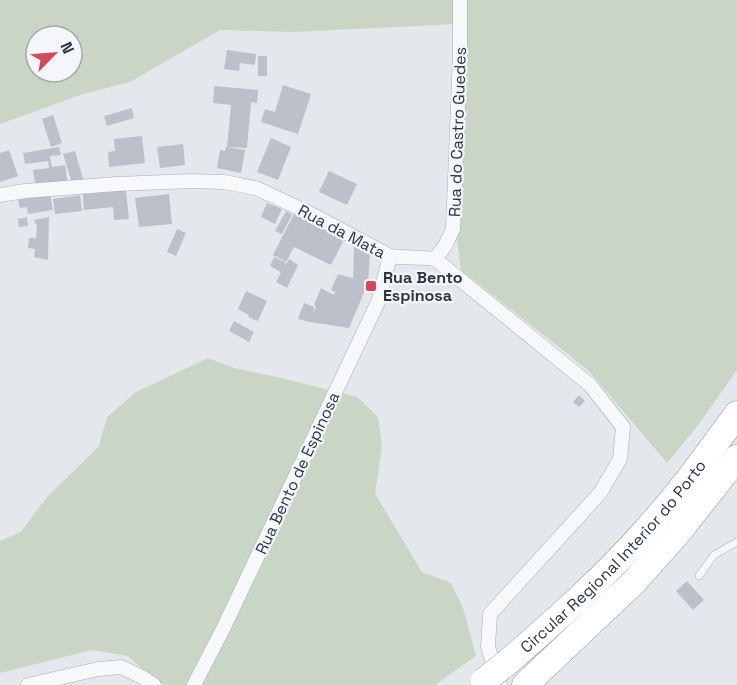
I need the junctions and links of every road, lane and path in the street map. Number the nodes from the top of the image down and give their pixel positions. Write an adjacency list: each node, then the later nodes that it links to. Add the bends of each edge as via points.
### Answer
1 (460, 0): 4 (street, Rua do Castro Guedes, via 453,229)
2 (0, 195): 3 (street, Rua da Mata, via 117,184 224,182 256,188)
3 (390, 256): 4 (street, Rua da Mata); 13 (street, Rua Bento de Espinosa, via 378,302)
4 (435, 259): 11 (street, via 590,385 623,427 620,459 600,493 490,614)
5 (737, 414): 11 (highway, Circular Regional Interior do Porto, bridge, via 646,530 579,600)
6 (737, 458): 14 (highway, Circular Regional Interior do Porto, via 633,583)
7 (737, 542): 8 (lane, via 714,555)
8 (699, 576)
9 (143, 681): 10 (street, via 122,667); 12 (street)
10 (37, 684)
11 (488, 684)
12 (154, 685)
13 (194, 685)
14 (525, 685)

